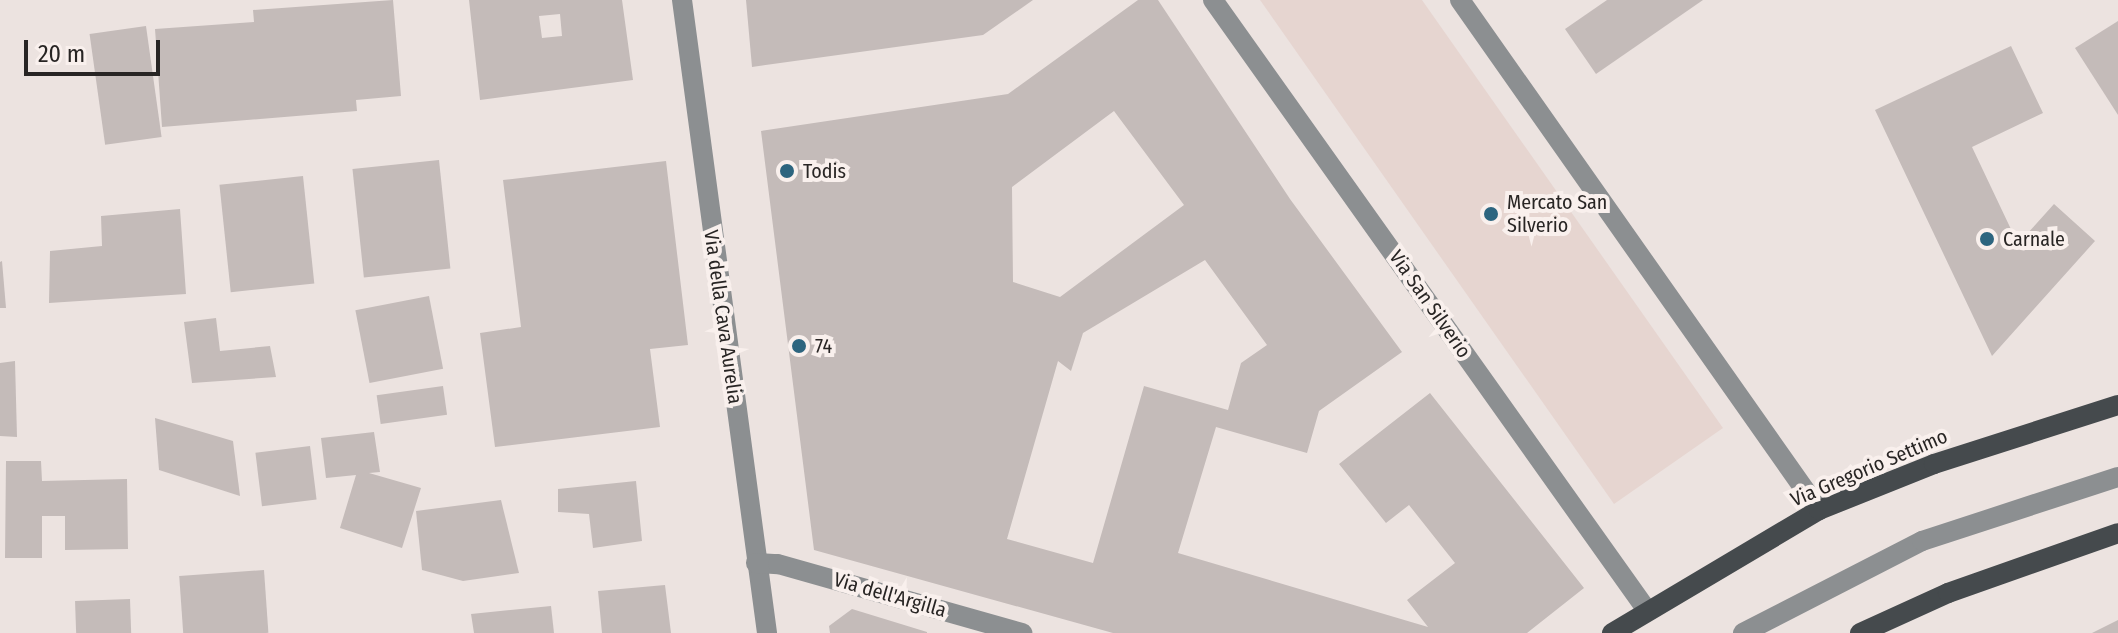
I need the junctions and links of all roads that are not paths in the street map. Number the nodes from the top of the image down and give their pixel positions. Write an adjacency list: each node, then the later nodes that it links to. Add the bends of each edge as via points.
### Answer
1 (682, 0): 8 (street, Via della Cava Aurelia)
2 (1213, 0): 9 (street, Via San Silverio)
3 (1460, 0): 6 (street)
4 (2118, 405): 6 (main road, Via Gregorio Settimo, via 1934,464)
5 (2118, 477): 13 (street, via 1922,541)
6 (1819, 510): 9 (main road, Via Gregorio Settimo)
7 (2118, 533): 14 (main road, via 1948,593)
8 (756, 563): 10 (street, Via della Cava Aurelia); 11 (street, Via dell'Argilla, via 778,564)
9 (1646, 609): 12 (main road, Via Gregorio Settimo)
10 (767, 633)
11 (1022, 633)
12 (1612, 633)
13 (1743, 633)
14 (1860, 633)

